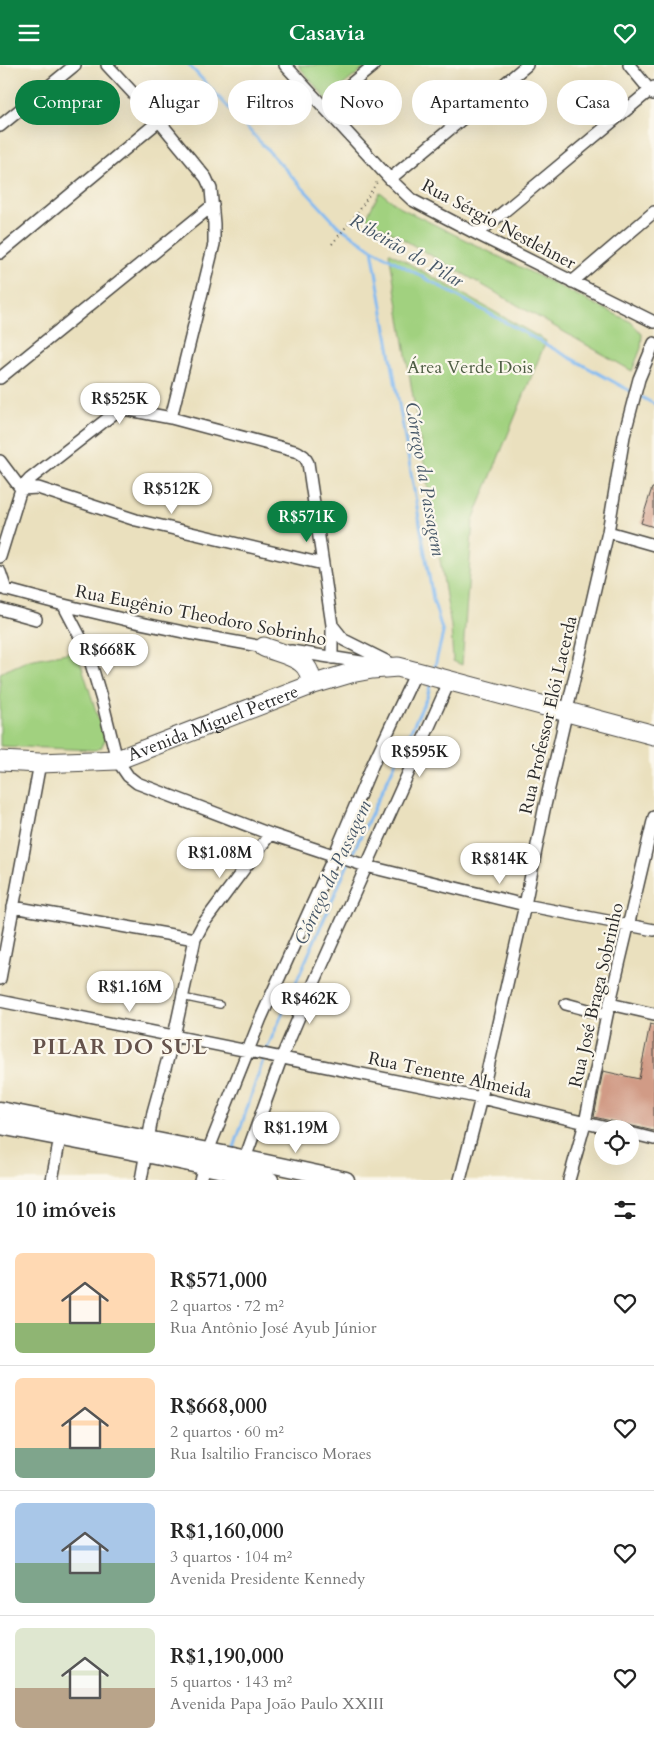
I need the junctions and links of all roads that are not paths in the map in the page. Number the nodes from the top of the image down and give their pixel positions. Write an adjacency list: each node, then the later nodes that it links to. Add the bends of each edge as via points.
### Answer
1 (74, 65): 14 (street)
2 (107, 65): 8 (street)
3 (286, 65): 10 (street, Rua Sérgio Nestlehner)
4 (374, 65): 7 (street)
5 (526, 65): 15 (street)
6 (629, 65): 9 (street)
7 (356, 80)
8 (130, 90)
9 (653, 91): 18 (street)
10 (322, 104)
11 (154, 125): 19 (street)
12 (162, 125): 16 (street, via 206,177)
13 (341, 125): 15 (street, Rua Sérgio Nestlehner)
14 (0, 126)
15 (386, 175): 18 (street, Rua Sérgio Nestlehner, via 412,200)
16 (213, 205): 23 (street); 24 (street, via 214,244)
17 (654, 212): 20 (street)
18 (477, 234): 20 (street, Rua Sérgio Nestlehner)
19 (0, 253)
20 (572, 282): 21 (street, Rua Sérgio Nestlehner)
21 (654, 322)
22 (654, 343): 27 (street, Rua Professor Elói Lacerda, via 632,403)
23 (0, 378)
24 (171, 418): 26 (street, via 124,409 116,411); 30 (street, via 304,456 308,463)
25 (0, 461): 26 (street)
26 (21, 489): 29 (street); 30 (street, via 38,488 136,519)
27 (608, 532): 28 (street); 43 (street, Rua Professor Elói Lacerda)
28 (654, 545)
29 (0, 557)
30 (323, 564): 36 (street)
31 (0, 572): 32 (street)
32 (3, 589): 33 (street, Rua Eugênio Theodoro Sobrinho)
33 (64, 606): 37 (street, Rua Eugênio Theodoro Sobrinho); 45 (street, via 86,650)
34 (0, 609): 35 (street)
35 (36, 619)
36 (332, 625): 38 (street); 39 (street, via 344,640)
37 (264, 647): 38 (street, Rua Eugênio Theodoro Sobrinho); 42 (main road, via 307,666)
38 (332, 658): 39 (street, Rua Eugênio Theodoro Sobrinho)
39 (398, 667): 40 (main road, Avenida Miguel Petrere); 42 (main road, Avenida Miguel Petrere, via 351,673)
40 (420, 672): 41 (main road, Avenida Miguel Petrere); 50 (street, via 372,766)
41 (446, 679): 43 (main road, Avenida Miguel Petrere); 51 (street)
42 (310, 685): 45 (main road, Avenida Miguel Petrere)
43 (567, 713): 44 (main road, Avenida Miguel Petrere); 52 (street, Rua Professor Elói Lacerda)
44 (654, 735)
45 (117, 760): 47 (main road, Avenida Miguel Petrere); 49 (street, via 137,783)
46 (0, 761): 47 (main road, Avenida Miguel Petrere)
47 (40, 763): 53 (street)
48 (654, 817): 54 (street, Rua José Braga Sobrinho)
49 (270, 834): 50 (street); 56 (street)
50 (338, 857): 51 (street); 65 (street, via 277,979)
51 (362, 865): 52 (street); 66 (street)
52 (525, 905): 54 (street); 67 (street, Rua Professor Elói Lacerda)
53 (13, 907): 56 (street); 57 (street)
54 (630, 925): 55 (street); 62 (street, Rua José Braga Sobrinho)
55 (654, 930)
56 (195, 939): 58 (street)
57 (0, 979)
58 (182, 997): 61 (lane); 64 (street)
59 (0, 1001): 64 (street, Rua Tenente Almeida)
60 (566, 1004): 62 (street)
61 (220, 1005)
62 (609, 1010): 63 (street); 69 (street, Rua José Braga Sobrinho)
63 (654, 1014)
64 (174, 1035): 65 (street, Rua Tenente Almeida); 75 (street, via 155,1105)
65 (252, 1052): 66 (street, Rua Tenente Almeida); 76 (street)
66 (278, 1058): 67 (street, Rua Tenente Almeida); 76 (street)
67 (481, 1098): 69 (street, Rua Tenente Almeida); 81 (street, Rua Professor Elói Lacerda)
68 (0, 1110): 75 (main road)
69 (585, 1123): 70 (street, Rua Tenente Almeida); 82 (street, Rua José Braga Sobrinho)
70 (594, 1125)
71 (0, 1126): 73 (main road)
72 (639, 1135): 74 (street)
73 (60, 1138): 75 (main road); 77 (street)
74 (654, 1139)
75 (148, 1146): 76 (main road); 78 (street)
76 (225, 1166): 79 (main road); 80 (main road)
77 (52, 1180)
78 (141, 1180)
79 (270, 1180)
80 (346, 1180)
81 (460, 1180)
82 (569, 1180)

